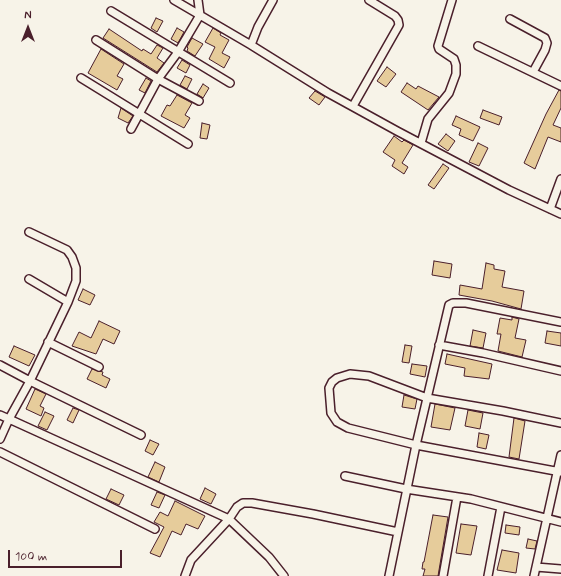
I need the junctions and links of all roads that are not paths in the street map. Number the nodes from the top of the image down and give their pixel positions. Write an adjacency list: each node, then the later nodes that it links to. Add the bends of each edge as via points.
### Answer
1 (174, 0): 7 (street)
2 (198, 0): 7 (street)
3 (273, 0): 10 (street)
4 (369, 0): 19 (street, via 395,16 399,25)
5 (452, 0): 22 (street, via 438,46 454,60 456,74 450,92 428,119)
6 (111, 11): 12 (street)
7 (200, 15): 10 (street); 12 (street)
8 (510, 19): 13 (street, via 546,38 545,50)
9 (96, 40): 15 (street)
10 (251, 44): 19 (street, via 308,81)
11 (478, 46): 13 (street)
12 (178, 52): 15 (street); 16 (street)
13 (533, 72): 17 (street)
14 (81, 78): 20 (street)
15 (158, 79): 18 (street); 20 (street)
16 (230, 83)
17 (561, 86)
18 (199, 101)
19 (353, 106): 22 (street)
20 (138, 114): 21 (street); 23 (street)
21 (131, 129)
22 (421, 143): 25 (street)
23 (188, 144)
24 (561, 179): 25 (street)
25 (550, 209): 26 (street)
26 (561, 214)
27 (28, 232): 29 (street, via 67,250 72,257 76,268 76,281)
28 (29, 279): 29 (street)
29 (68, 302): 31 (street)
30 (561, 322): 32 (street, via 466,303 453,303 447,310)
31 (48, 342): 34 (street); 36 (street)
32 (439, 345): 35 (street); 37 (street)
33 (0, 365): 36 (street)
34 (99, 367)
35 (561, 371)
36 (30, 381): 39 (street); 41 (street)
37 (427, 398): 40 (street, via 503,410); 43 (street); 43 (street, via 369,376 350,374 337,378 329,388 331,413 337,422 348,428)
38 (0, 415): 39 (street)
39 (9, 419): 42 (street); 52 (street)
40 (561, 423)
41 (141, 436)
42 (0, 439)
43 (416, 445): 46 (street); 48 (street)
44 (0, 452): 54 (street)
45 (561, 455): 46 (street)
46 (559, 472): 51 (street)
47 (345, 476): 48 (street)
48 (406, 489): 49 (street); 55 (street)
49 (456, 497): 50 (street); 61 (street)
50 (501, 507): 51 (street); 62 (street)
51 (547, 518): 53 (street); 56 (street)
52 (229, 519): 55 (street, via 237,507 243,503 252,503); 58 (street, via 191,560); 59 (street, via 269,557)
53 (561, 522)
54 (155, 529)
55 (398, 532): 60 (street)
56 (536, 567): 57 (street); 63 (street)
57 (561, 569)
58 (185, 576)
59 (284, 576)
60 (389, 576)
61 (443, 576)
62 (488, 576)
63 (534, 576)

